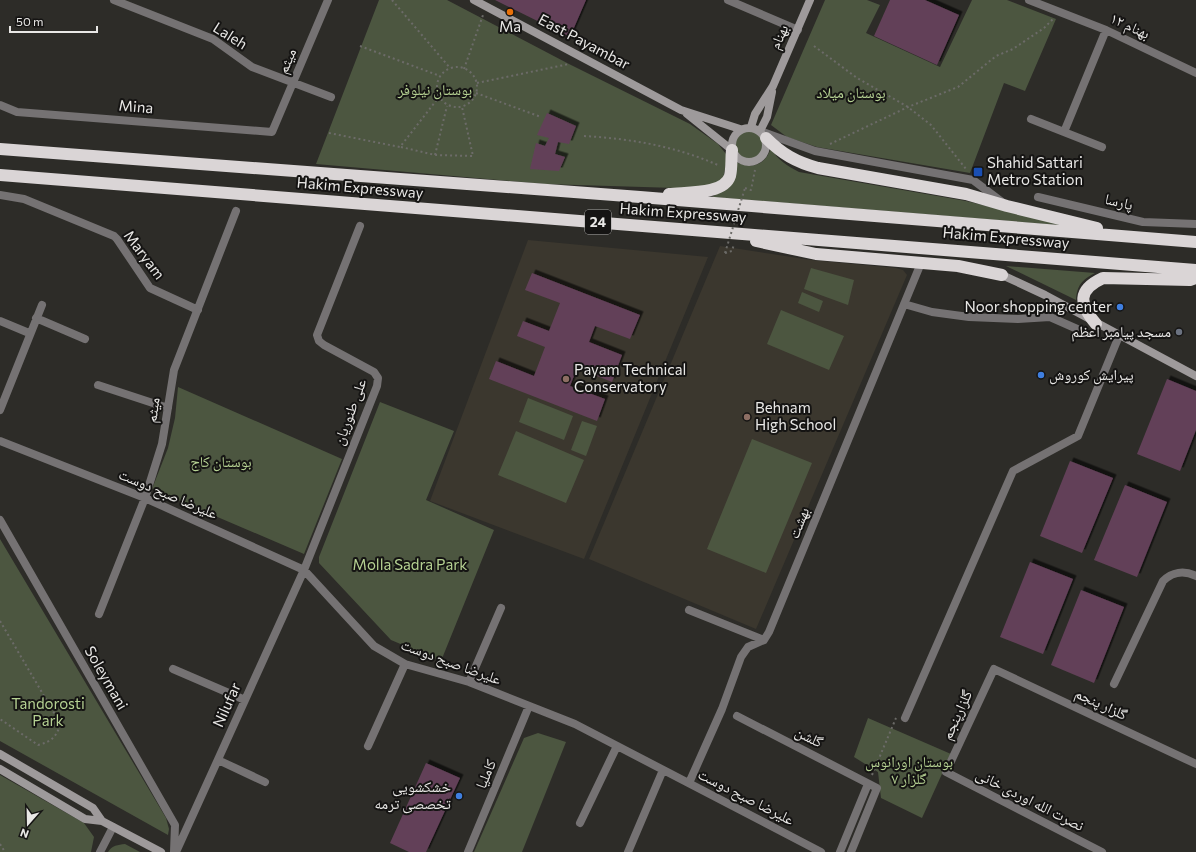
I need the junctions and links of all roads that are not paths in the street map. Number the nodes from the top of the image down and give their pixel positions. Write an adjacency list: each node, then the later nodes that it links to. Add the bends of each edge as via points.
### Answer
1 (114, 0): 10 (street, Laleh, via 213,39 252,67)
2 (328, 0): 10 (street, میثم)
3 (474, 0): 14 (main road, East Payambar)
4 (728, 0): 7 (street)
5 (810, 0): 7 (main road, بهنام)
6 (1029, 0): 8 (street, بهنام ۱۲)
7 (798, 30): 11 (main road, بهنام)
8 (1106, 30): 9 (street, بهنام ۱۲); 19 (street)
9 (1196, 73)
10 (293, 82): 12 (street, Laleh); 18 (street, میثم)
11 (773, 86): 16 (main road, بهنام, via 755,114); 20 (main road, بهنام)
12 (331, 97)
13 (0, 105): 18 (street, Mina, via 17,112)
14 (681, 110): 17 (main road, East Payambar); 23 (main road, East Payambar)
15 (1031, 119): 19 (street)
16 (751, 127): 17 (main road); 20 (main road)
17 (740, 129): 23 (main road, via 732,138)
18 (272, 132)
19 (1064, 132): 21 (street)
20 (763, 135): 23 (main road, via 766,148 761,157 753,162 743,161); 28 (street, via 815,151 973,180); 28 (highway, via 784,155 818,168 966,194)
21 (1102, 146)
22 (0, 150): 26 (highway, Hakim Expressway / 24)
23 (732, 150): 26 (highway, via 730,177 722,186 714,190)
24 (0, 175): 32 (highway, Hakim Expressway / 24)
25 (0, 196): 41 (street, Maryam, via 24,199 114,236 150,288)
26 (640, 197): 33 (highway, Hakim Expressway / 24)
27 (1038, 197): 30 (street, پارسا, via 1143,222)
28 (1007, 206): 33 (highway)
29 (236, 211): 41 (street, میثم)
30 (1196, 224)
31 (360, 226): 56 (street, علی طنوریان, via 317,335 318,341 324,345 374,372 378,378 377,386)
32 (714, 231): 35 (highway, via 816,254); 36 (highway, Hakim Expressway / 24)
33 (1131, 237): 34 (highway, Hakim Expressway / 24)
34 (1196, 242)
35 (920, 263): 37 (highway, via 958,266); 39 (street, بهشت)
36 (1196, 270)
37 (1002, 275): 44 (main road, via 1045,294)
38 (1196, 278): 44 (highway, via 1103,278 1094,282 1083,297 1083,304)
39 (904, 304): 45 (street, via 932,312 969,317 1050,317); 61 (street, بهشت)
40 (42, 305): 42 (street)
41 (198, 310): 51 (street, میثم, via 174,370)
42 (36, 318): 46 (street); 48 (street)
43 (0, 321): 46 (street)
44 (1096, 324): 47 (main road)
45 (1084, 332)
46 (30, 333): 52 (street)
47 (1119, 336): 49 (main road); 70 (street, via 1078,436 1013,471)
48 (86, 339)
49 (1196, 376)
50 (98, 385): 51 (street)
51 (168, 408): 54 (street, میثم, via 162,444)
52 (0, 410)
53 (2, 443): 54 (street, علیرضا صبح دوست)
54 (145, 498): 56 (street, علیرضا صبح دوست); 60 (street, میثم)
55 (0, 520): 87 (street, Soleymani, via 175,825)
56 (304, 570): 62 (street, علیرضا صبح دوست, via 374,646); 67 (street, Nilufar)
57 (1196, 576): 66 (street, via 1191,573 1171,574 1163,581)
58 (501, 608): 65 (street)
59 (689, 610): 61 (street)
60 (99, 614)
61 (764, 640): 80 (street, via 748,648 741,657 722,709)
62 (405, 664): 65 (street, علیرضا صبح دوست); 71 (street)
63 (173, 669): 67 (street)
64 (994, 669): 75 (street, گلزار پنجم); 78 (street, گلزارپنجم)
65 (469, 682): 68 (street, علیرضا صبح دوست)
66 (1114, 684)
67 (245, 700): 74 (street, Nilufar)
68 (529, 706): 72 (street, علیرضا صبح دوست, via 575,724); 88 (street, کاملیا)
69 (737, 716): 81 (street, گلشن)
70 (905, 718)
71 (368, 746)
72 (617, 746): 77 (street, علیرضا صبح دوست); 83 (street)
73 (0, 754): 82 (main road, via 93,808)
74 (218, 760): 79 (street); 87 (street, Nilufar)
75 (1196, 764)
76 (0, 769): 82 (main road, via 85,819)
77 (663, 770): 80 (street, علیرضا صبح دوست); 89 (street)
78 (946, 772): 93 (street, نصرت الله اوردی خانی)
79 (266, 782)
80 (688, 783): 90 (street, علیرضا صبح دوست)
81 (868, 784): 91 (street); 92 (street, via 877,788)
82 (102, 822): 84 (main road)
83 (580, 823)
84 (113, 827): 85 (street); 86 (main road)
85 (100, 852)
86 (161, 852)
87 (175, 852)
88 (468, 852)
89 (628, 852)
90 (822, 852)
91 (840, 852)
92 (851, 852)
93 (1102, 852)

